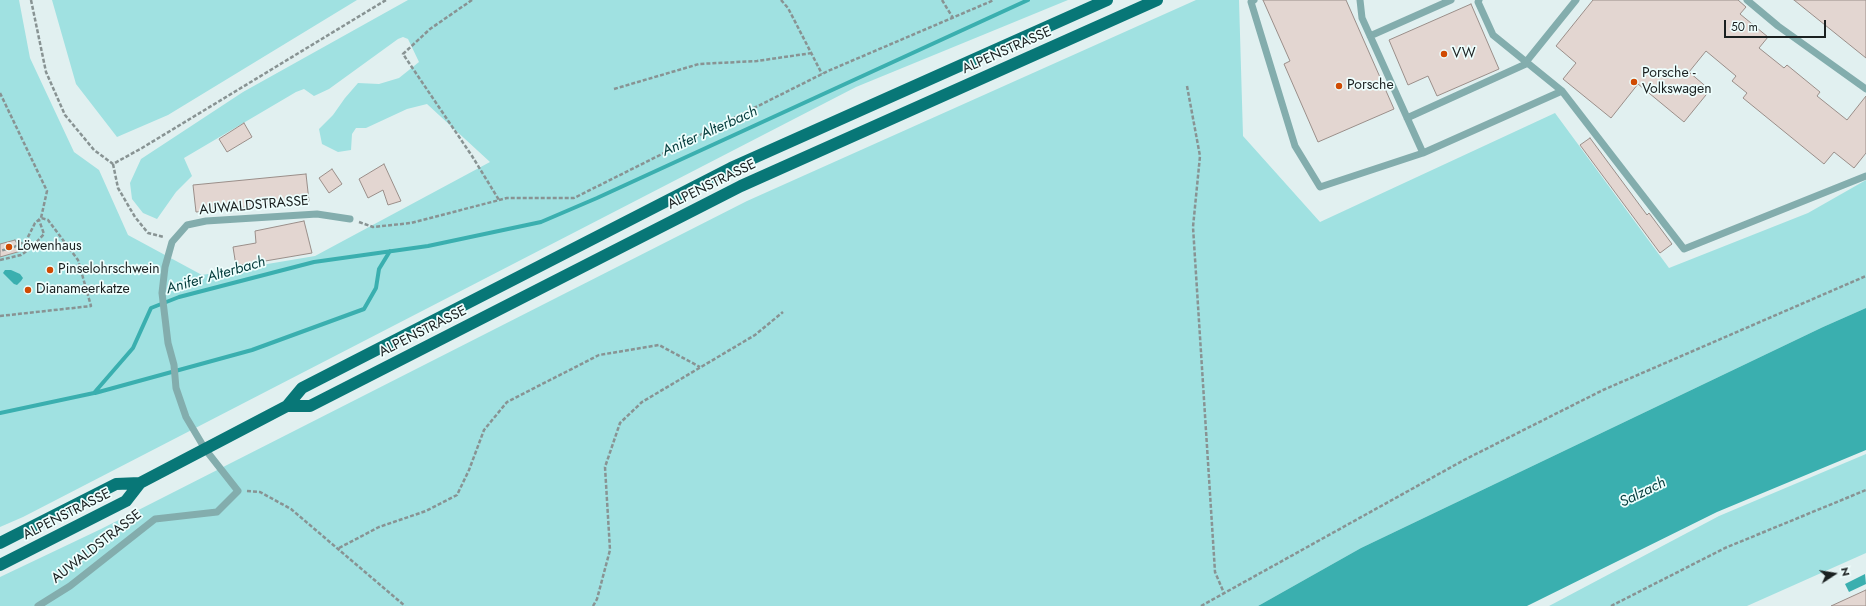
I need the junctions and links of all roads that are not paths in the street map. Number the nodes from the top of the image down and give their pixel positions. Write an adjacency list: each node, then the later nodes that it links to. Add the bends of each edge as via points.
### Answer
1 (1107, 0): 17 (main road, ALPENSTRASSE, via 731,168 302,388)
2 (1157, 0): 17 (main road, ALPENSTRASSE, via 741,186 310,406)
3 (1254, 0): 14 (lane, via 1251,2 1295,146 1320,187)
4 (1360, 0): 9 (lane, via 1362,18)
5 (1451, 0): 9 (lane)
6 (1480, 0): 10 (lane, via 1478,2 1493,35)
7 (1576, 0): 10 (lane)
8 (1747, 0): 11 (lane, via 1778,26)
9 (1370, 36): 13 (lane)
10 (1527, 62): 12 (lane); 13 (lane)
11 (1866, 89)
12 (1562, 91): 14 (lane); 15 (lane, via 1684,249)
13 (1407, 118): 14 (lane)
14 (1423, 153)
15 (1866, 176)
16 (350, 220): 18 (lane, AUWALDSTRASSE, via 318,214 206,220 187,225 172,242 165,267 162,293 168,343 174,365 176,388 186,417)
17 (287, 406): 18 (main road, ALPENSTRASSE)
18 (205, 449): 19 (main road, ALPENSTRASSE); 22 (lane, AUWALDSTRASSE, via 238,491 217,512 154,519 70,586)
19 (140, 483): 20 (main road, ALPENSTRASSE, via 116,484); 21 (main road, ALPENSTRASSE, via 126,501)
20 (0, 543)
21 (0, 565)
22 (38, 606)

